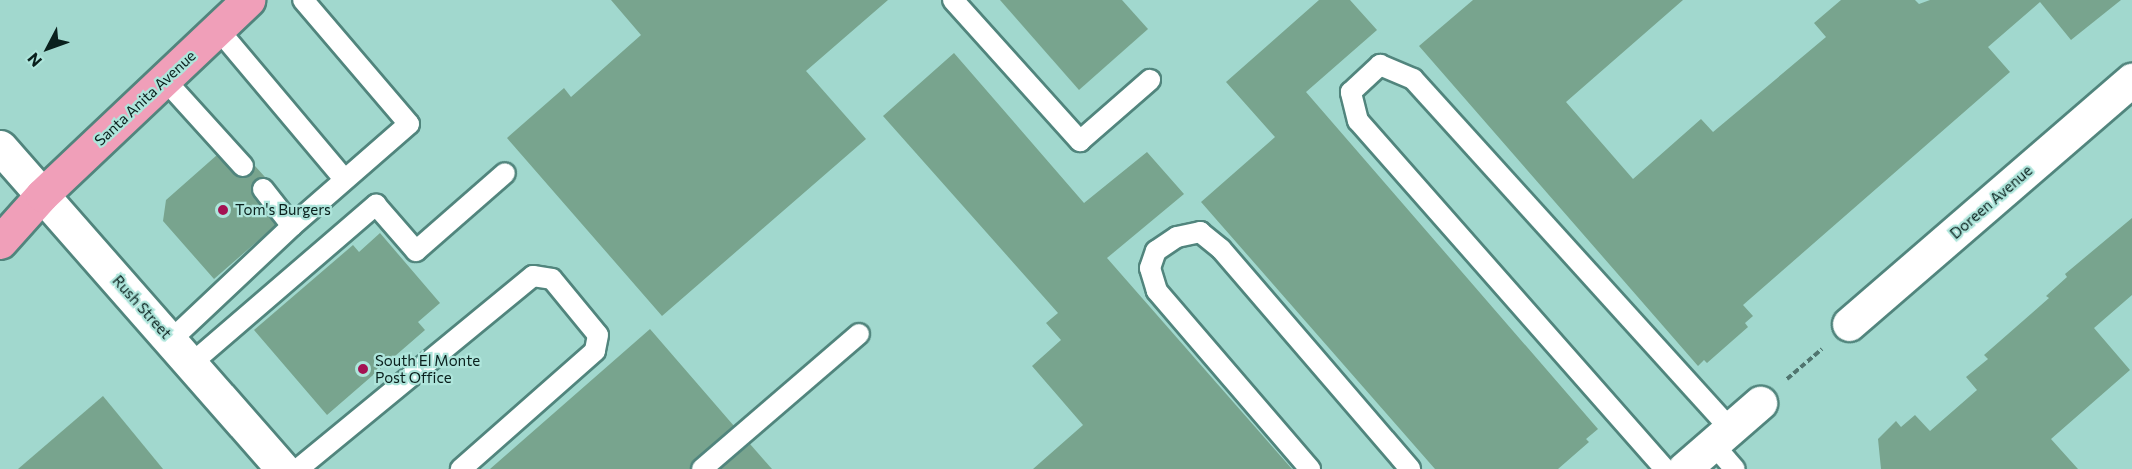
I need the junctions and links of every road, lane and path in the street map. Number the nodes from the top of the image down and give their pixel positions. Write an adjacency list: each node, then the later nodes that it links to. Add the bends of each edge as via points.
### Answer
1 (248, 0): 4 (main road, Santa Anita Avenue)
2 (303, 0): 11 (lane, via 409,124)
3 (953, 0): 6 (lane, via 1080,141)
4 (217, 28): 5 (main road, Santa Anita Avenue); 11 (lane)
5 (165, 80): 9 (lane); 13 (main road, Santa Anita Avenue)
6 (1150, 80)
7 (2132, 80): 17 (street, Doreen Avenue)
8 (0, 147): 13 (street, Rush Street)
9 (243, 166)
10 (505, 173): 19 (lane, via 416,251 376,205)
11 (344, 179): 15 (lane)
12 (263, 189): 15 (lane)
13 (42, 195): 14 (main road, Santa Anita Avenue); 16 (main road, Santa Anita Avenue); 19 (street, Rush Street)
14 (0, 213)
15 (292, 226): 19 (lane)
16 (0, 242)
17 (1849, 324): 20 (path)
18 (859, 334): 25 (lane)
19 (182, 351): 22 (street, Rush Street)
20 (1760, 403): 21 (street)
21 (1722, 436): 28 (lane, via 1413,80 1380,65 1351,92 1358,121); 29 (street); 30 (lane)
22 (283, 469)
23 (298, 469): 24 (lane, via 533,276 552,279 598,335 595,351)
24 (461, 469)
25 (702, 469)
26 (1310, 469): 27 (lane, via 1157,291 1150,268 1156,251 1177,237 1200,232 1221,249)
27 (1410, 469)
28 (1665, 469)
29 (1684, 469)
30 (1735, 469)

